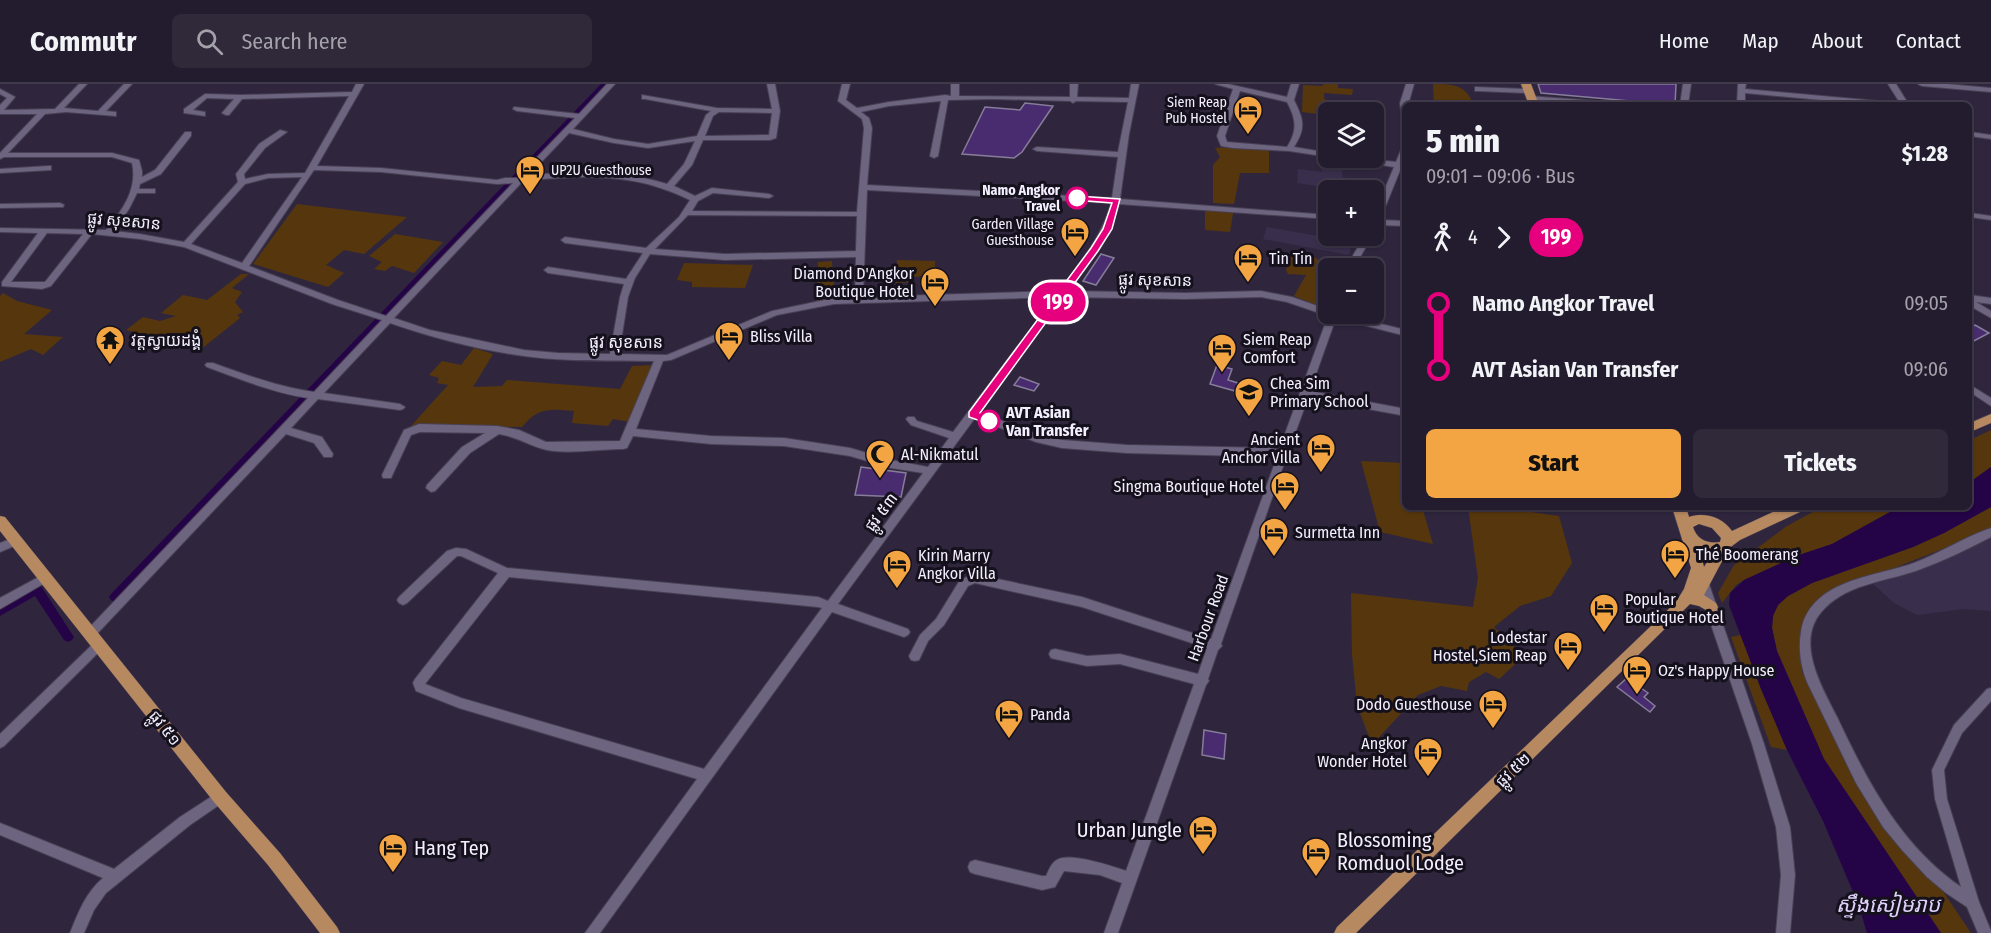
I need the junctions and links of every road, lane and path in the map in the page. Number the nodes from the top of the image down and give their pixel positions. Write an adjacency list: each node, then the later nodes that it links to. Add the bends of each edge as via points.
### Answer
1 (83, 84): 39 (street)
2 (128, 84): 43 (street)
3 (360, 84): 21 (street)
4 (611, 84): 47 (street)
5 (771, 84): 40 (street)
6 (846, 84): 41 (street, via 842,101)
7 (955, 84): 23 (street)
8 (1074, 84): 29 (street)
9 (1135, 84): 27 (street, ផ្លូវ ៥៣)
10 (1219, 84): 17 (street)
11 (1295, 84): 28 (street)
12 (1410, 84): 30 (street)
13 (1687, 84): 32 (street)
14 (1892, 84): 35 (street)
15 (1922, 84): 19 (street)
16 (1742, 87): 33 (street); 34 (street)
17 (1237, 89): 28 (street); 54 (street, via 1221,136 1224,144)
18 (1478, 89): 22 (street)
19 (1991, 90)
20 (0, 91): 38 (street, via 11,97)
21 (354, 94): 26 (street); 64 (street)
22 (1530, 94): 31 (street)
23 (955, 96): 25 (street); 29 (street)
24 (645, 97): 37 (street)
25 (945, 97): 41 (street); 59 (street)
26 (239, 98): 44 (street); 46 (street, via 205,96 187,111)
27 (1133, 100): 29 (street); 57 (street, ផ្លូវ ៥៣)
28 (1290, 100): 54 (street, via 1301,127)
29 (1073, 101)
30 (1404, 102)
31 (1549, 102)
32 (1684, 102)
33 (1741, 102)
34 (1876, 102)
35 (1901, 102)
36 (517, 109): 47 (street)
37 (717, 110): 40 (street); 53 (street, via 710,115)
38 (0, 111): 42 (street)
39 (57, 111): 42 (street); 43 (street)
40 (776, 111): 53 (street, via 770,138)
41 (854, 111): 69 (street, via 865,118 868,128)
42 (43, 112): 58 (street)
43 (100, 113): 45 (street)
44 (226, 113)
45 (113, 114)
46 (202, 114)
47 (576, 115): 48 (street)
48 (567, 130): 53 (street, via 648,146); 65 (street)
49 (283, 132): 66 (street, via 256,152 240,174)
50 (188, 134): 67 (street, via 158,172)
51 (1972, 134): 52 (street)
52 (1991, 137)
53 (699, 138): 68 (street, via 688,165)
54 (1289, 148): 56 (street)
55 (1037, 149): 57 (street)
56 (1318, 153)
57 (1123, 155): 73 (street, ផ្លូវ ៥៣)
58 (1, 156): 67 (street, via 112,155 136,162)
59 (934, 156)
60 (1384, 163): 61 (street)
61 (1402, 166): 74 (street)
62 (48, 168): 63 (street)
63 (0, 171)
64 (310, 171): 65 (street, via 381,170 497,182); 66 (street); 92 (street)
65 (516, 180): 68 (street, via 564,174 602,175); 102 (street)
66 (242, 182): 89 (street)
67 (135, 187): 70 (street); 87 (street, via 126,211)
68 (669, 187): 72 (street)
69 (863, 187): 73 (street); 78 (street)
70 (152, 191)
71 (769, 196): 72 (street, via 711,190)
72 (695, 200): 77 (street)
73 (1117, 201): 80 (street); 95 (street, ផ្លូវ ៥៣, via 1108,229)
74 (1384, 204)
75 (60, 205): 76 (street)
76 (0, 206)
77 (687, 213): 78 (street); 90 (street)
78 (861, 214): 91 (street)
79 (1972, 215): 81 (street)
80 (1318, 217)
81 (1991, 218)
82 (1384, 223): 83 (street)
83 (1402, 224)
84 (0, 230): 85 (street, ផ្លូវ សុខសាន)
85 (44, 231): 86 (street, ផ្លូវ សុខសាន); 86 (street, via 5,284 48,284)
86 (89, 232): 87 (street, ផ្លូវ សុខសាន)
87 (108, 233): 89 (street, ផ្លូវ សុខសាន, via 137,234)
88 (565, 240): 90 (street)
89 (186, 245): 92 (street, ផ្លូវ សុខសាន)
90 (648, 251): 91 (street, via 746,257); 94 (street)
91 (860, 254): 97 (street)
92 (244, 267): 102 (street, ផ្លូវ សុខសាន)
93 (548, 270): 94 (street)
94 (629, 282): 106 (street)
95 (1064, 294): 97 (street, ផ្លូវ សុខសាន); 100 (street, ផ្លូវ សុខសាន, via 1261,294 1289,298); 115 (street, ផ្លូវ ៥៣)
96 (1972, 300): 99 (street)
97 (859, 301): 107 (street, ផ្លូវ សុខសាន, via 821,302 793,308 682,354)
98 (1972, 301): 101 (street)
99 (1991, 301)
100 (1318, 309)
101 (1991, 315)
102 (384, 318): 106 (street, ផ្លូវ សុខសាន, via 429,333 524,353); 111 (street)
103 (1328, 324): 110 (street, Harbour Road)
104 (1370, 324): 105 (street, ផ្លូវ សុខសាន)
105 (1402, 332)
106 (614, 358): 107 (street, ផ្លូវ សុខសាន)
107 (658, 359): 121 (street)
108 (210, 365): 111 (street, via 265,385)
109 (1972, 389): 112 (street)
110 (1306, 394): 114 (street); 124 (street, Harbour Road)
111 (311, 395): 113 (street); 119 (street)
112 (1991, 403)
113 (400, 407)
114 (1402, 411)
115 (973, 414): 122 (street, ផ្លូវ ៥៣); 124 (street, via 1062,444)
116 (1991, 418): 118 (main road)
117 (911, 419): 122 (street)
118 (1972, 427)
119 (285, 430): 123 (street, via 318,440); 149 (street)
120 (497, 430): 121 (street, via 516,433 544,446 562,447 617,446 625,443); 126 (street, via 415,428 407,433); 127 (street, via 466,450)
121 (630, 432): 125 (street, via 784,442)
122 (956, 437): 125 (street, ផ្លូវ ៥៣)
123 (328, 454)
124 (1284, 455): 150 (street, Harbour Road)
125 (931, 471): 147 (street, ផ្លូវ ៥៣)
126 (387, 475)
127 (430, 488)
128 (1680, 510): 133 (main road)
129 (1698, 510): 132 (main road)
130 (1790, 510): 134 (main road)
131 (0, 521): 136 (main road, ផ្លូវ ៥១)
132 (1716, 524): 133 (main road, via 1693,520); 134 (main road); 137 (main road, via 1726,533)
133 (1687, 531): 137 (main road, via 1704,547); 139 (main road)
134 (1745, 531): 137 (main road)
135 (1991, 532): 162 (street, via 1914,567 1839,591 1811,616 1805,641 1811,676 1876,804 1928,869 1956,894)
136 (15, 541): 138 (street); 141 (main road, ផ្លូវ ៥១)
137 (1725, 545): 142 (main road, ផ្លូវ ៥២)
138 (0, 549)
139 (1697, 569): 142 (main road); 144 (main road, ផ្លូវ ៥២)
140 (506, 572): 143 (street, via 456,552); 147 (street, via 806,601); 156 (street, via 419,683 420,687 470,706)
141 (46, 577): 145 (street); 149 (main road, ផ្លូវ ៥១)
142 (1702, 584): 144 (main road, ផ្លូវ ៥២); 146 (street)
143 (403, 600)
144 (1687, 602): 146 (main road, via 1703,600); 167 (main road, ផ្លូវ ៥២)
145 (0, 604)
146 (1711, 607): 168 (street, via 1783,827 1788,875)
147 (834, 608): 148 (street); 156 (street, ផ្លូវ ៥៣)
148 (904, 632)
149 (94, 640): 155 (street); 157 (main road, ផ្លូវ ៥១)
150 (1216, 646): 152 (street, via 1082,602 974,578 964,583); 153 (street, Harbour Road)
151 (1055, 654): 153 (street, via 1087,661 1120,659)
152 (915, 656)
153 (1203, 681): 161 (street, Harbour Road)
154 (1991, 693): 162 (street, via 1958,729 1938,770 1941,799)
155 (0, 742)
156 (706, 776): 165 (street, ផ្លូវ ៥៣)
157 (220, 797): 160 (street); 163 (main road, ផ្លូវ ៥១, via 274,859)
158 (0, 829): 160 (street)
159 (975, 867): 161 (street, via 1041,883 1050,882 1062,864 1100,868)
160 (115, 876): 164 (street, via 96,894)
161 (1130, 879): 166 (street, Harbour Road)
162 (1972, 902): 169 (street)
163 (329, 932)
164 (77, 933)
165 (592, 933)
166 (1111, 933)
167 (1343, 933)
168 (1783, 933)
169 (1984, 933)

